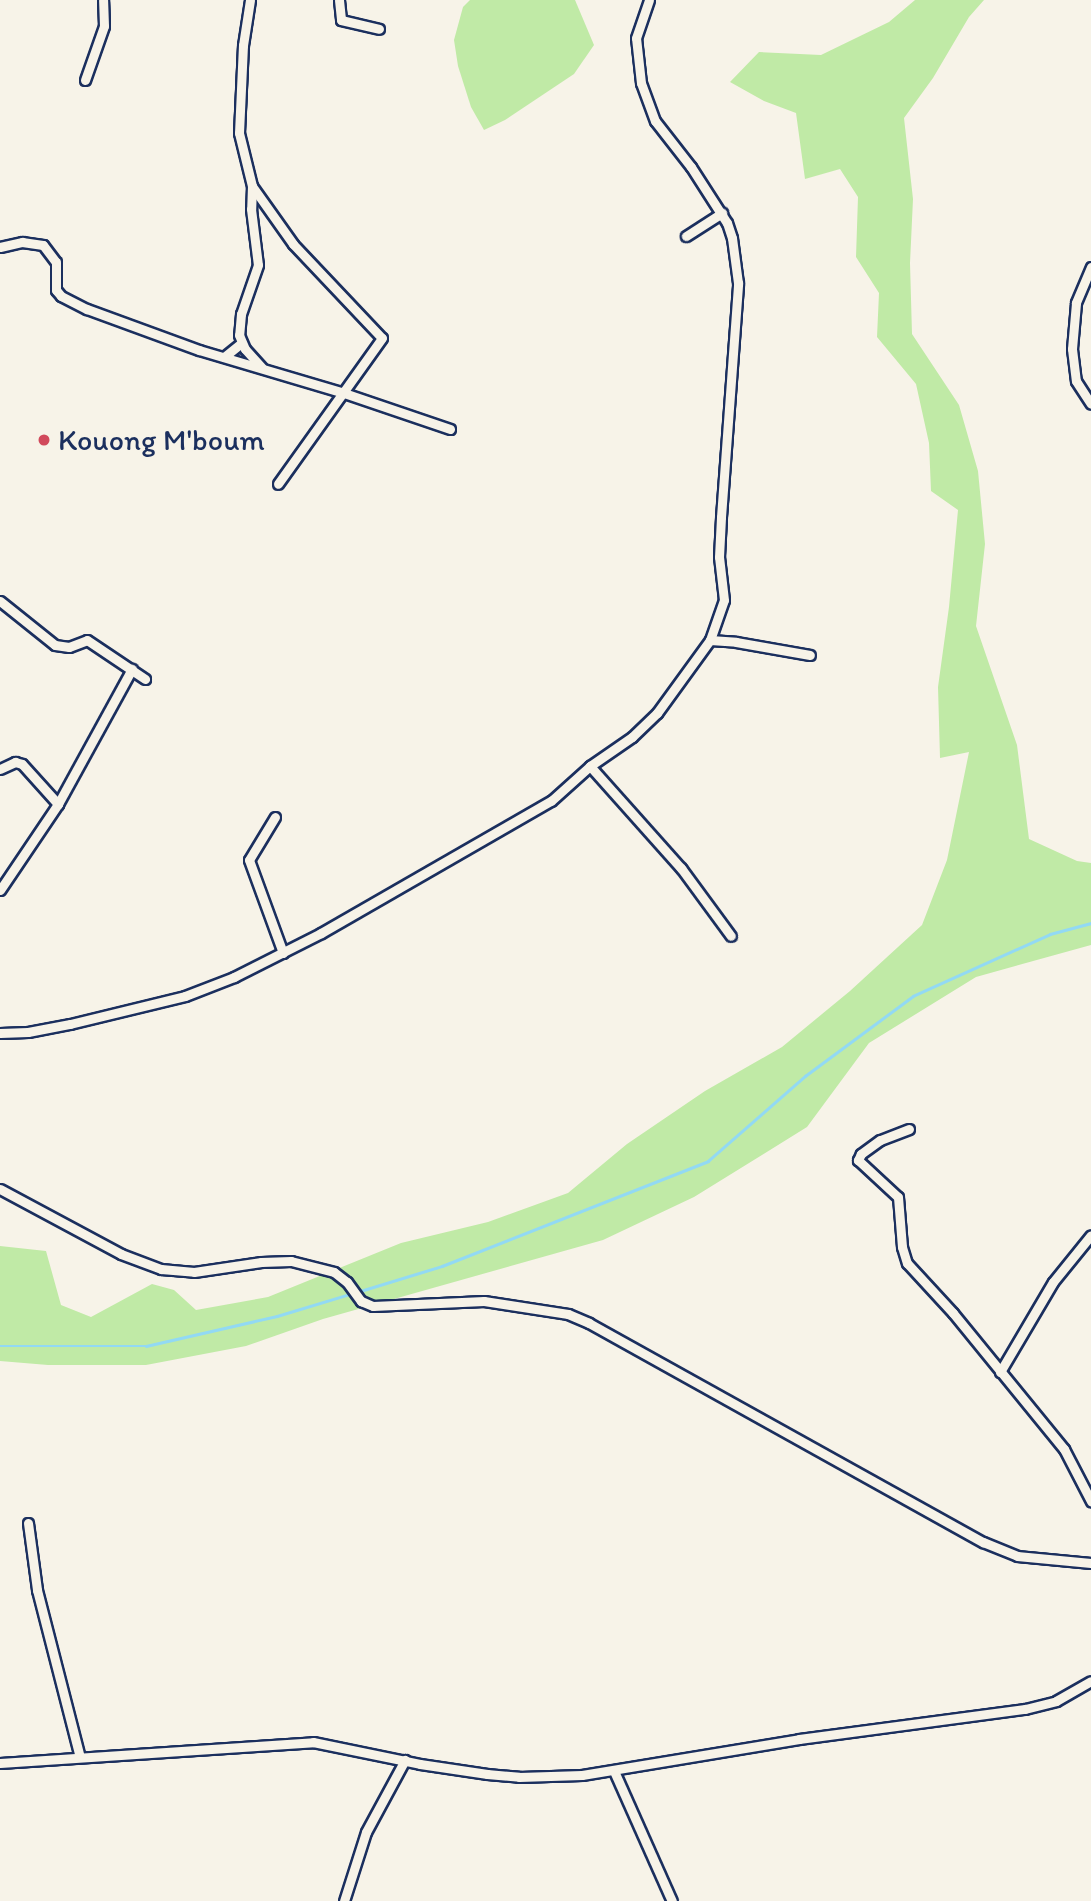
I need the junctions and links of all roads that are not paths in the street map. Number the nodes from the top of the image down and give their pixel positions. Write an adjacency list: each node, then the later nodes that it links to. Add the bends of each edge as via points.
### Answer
1 (103, 0): 6 (street, via 104,26)
2 (250, 0): 7 (street, via 239,119 241,150)
3 (339, 0): 5 (street, via 341,20)
4 (649, 0): 8 (street, via 635,50 650,111)
5 (379, 29)
6 (85, 80)
7 (252, 186): 12 (street, via 258,265 242,314); 15 (street, via 293,244 380,333 381,342)
8 (722, 213): 9 (street); 20 (street, via 732,238 738,283 719,557 724,600)
9 (686, 236)
10 (0, 247): 13 (street, via 22,242 43,245 56,262 55,283 61,296)
11 (1091, 267): 16 (street, via 1076,303 1072,349 1076,381)
12 (241, 343): 13 (street); 14 (street)
13 (223, 357): 14 (street)
14 (262, 368): 15 (street)
15 (344, 393): 17 (street); 18 (street)
16 (1091, 404)
17 (450, 429)
18 (278, 484)
19 (0, 601): 22 (street, via 55,645 69,647 87,640)
20 (710, 640): 21 (street); 24 (street, via 657,713)
21 (810, 655)
22 (132, 669): 23 (street); 26 (street)
23 (145, 679)
24 (590, 766): 29 (street, via 681,868); 30 (street, via 551,801)
25 (0, 769): 26 (street, via 15,762 22,764)
26 (58, 804): 28 (street)
27 (275, 817): 30 (street, via 249,860)
28 (0, 890)
29 (731, 936)
30 (283, 953): 31 (street, via 185,996 70,1024)
31 (0, 1033)
32 (909, 1129): 35 (street, via 869,1147 859,1157 859,1164 898,1197 907,1262)
33 (0, 1189): 38 (street, via 121,1254 161,1269 194,1272 261,1262 305,1263 334,1272 373,1306 484,1301 568,1314 983,1542 1017,1556)
34 (1091, 1235): 35 (street, via 1054,1282)
35 (1000, 1371): 36 (street, via 1064,1449)
36 (1091, 1501)
37 (28, 1523): 40 (street, via 40,1601)
38 (1091, 1563)
39 (1091, 1681): 43 (street, via 1056,1701 1025,1709)
40 (80, 1757): 41 (street, via 313,1742); 42 (street)
41 (405, 1760): 43 (street, via 519,1777); 44 (street, via 366,1832)
42 (0, 1763)
43 (614, 1771): 45 (street)
44 (344, 1901)
45 (672, 1901)

